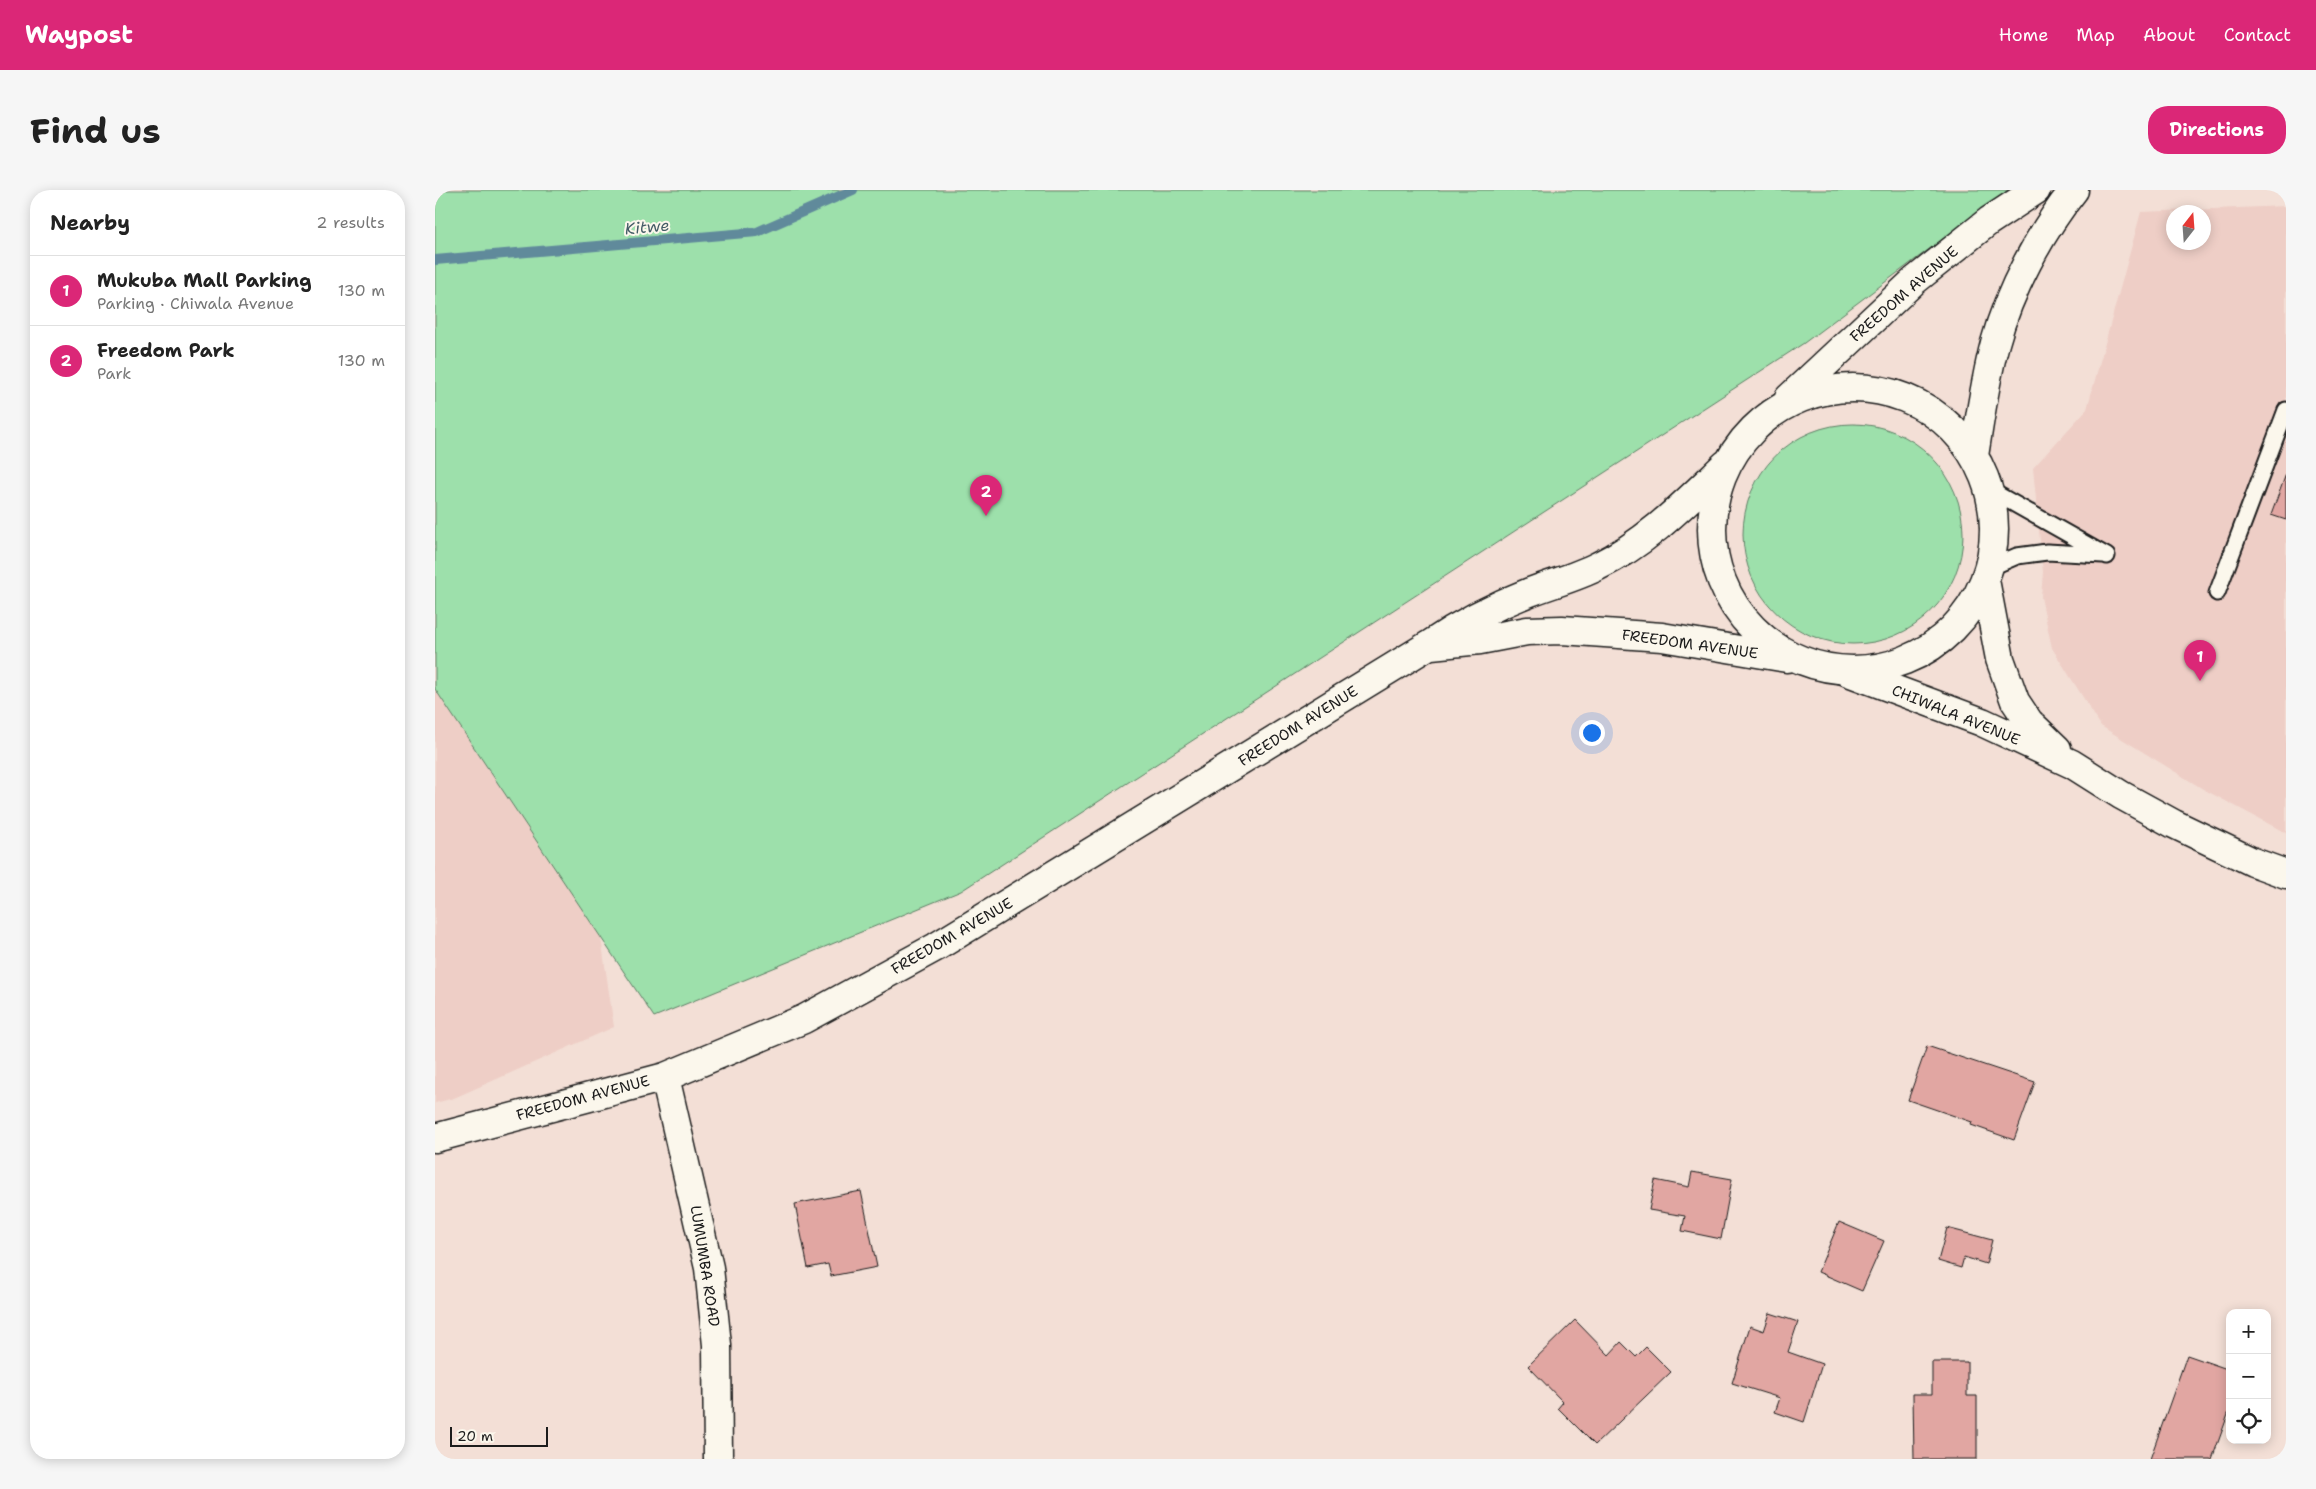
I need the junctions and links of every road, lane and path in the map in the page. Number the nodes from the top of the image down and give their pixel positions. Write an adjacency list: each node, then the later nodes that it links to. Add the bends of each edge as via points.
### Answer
1 (2036, 190): 3 (main road, FREEDOM AVENUE, via 1989,221 1914,281)
2 (2074, 190): 5 (main road, via 2055,214 2022,273 1995,341)
3 (1779, 408): 5 (main road, via 1821,391 1865,388 1908,399 1945,422); 6 (main road, via 1749,432)
4 (2286, 410): 9 (lane)
5 (1974, 456): 7 (main road)
6 (1726, 464): 10 (main road, FREEDOM AVENUE, via 1632,548 1597,567 1462,622); 11 (main road, via 1714,501 1711,540 1720,579 1739,613 1767,641)
7 (1988, 488): 8 (main road, via 1993,542); 8 (lane, via 2107,556 2047,552 2017,556)
8 (1987, 574): 12 (main road, via 1967,612 1942,638 1911,658 1876,668); 13 (main road, CHIWALA AVENUE, via 1996,642 2015,701 2029,722)
9 (2217, 593)
10 (1429, 645): 11 (main road, FREEDOM AVENUE, via 1527,631 1562,630 1662,637); 15 (main road, FREEDOM AVENUE, via 936,947 804,1019)
11 (1801, 660): 12 (main road)
12 (1839, 669): 13 (main road, CHIWALA AVENUE, via 1982,722)
13 (2073, 764): 14 (main road, CHIWALA AVENUE, via 2121,796 2174,824)
14 (2286, 874)
15 (665, 1077): 16 (main road, FREEDOM AVENUE); 17 (main road, LUMUMBA ROAD, via 709,1268 717,1345)
16 (435, 1138)
17 (718, 1459)

